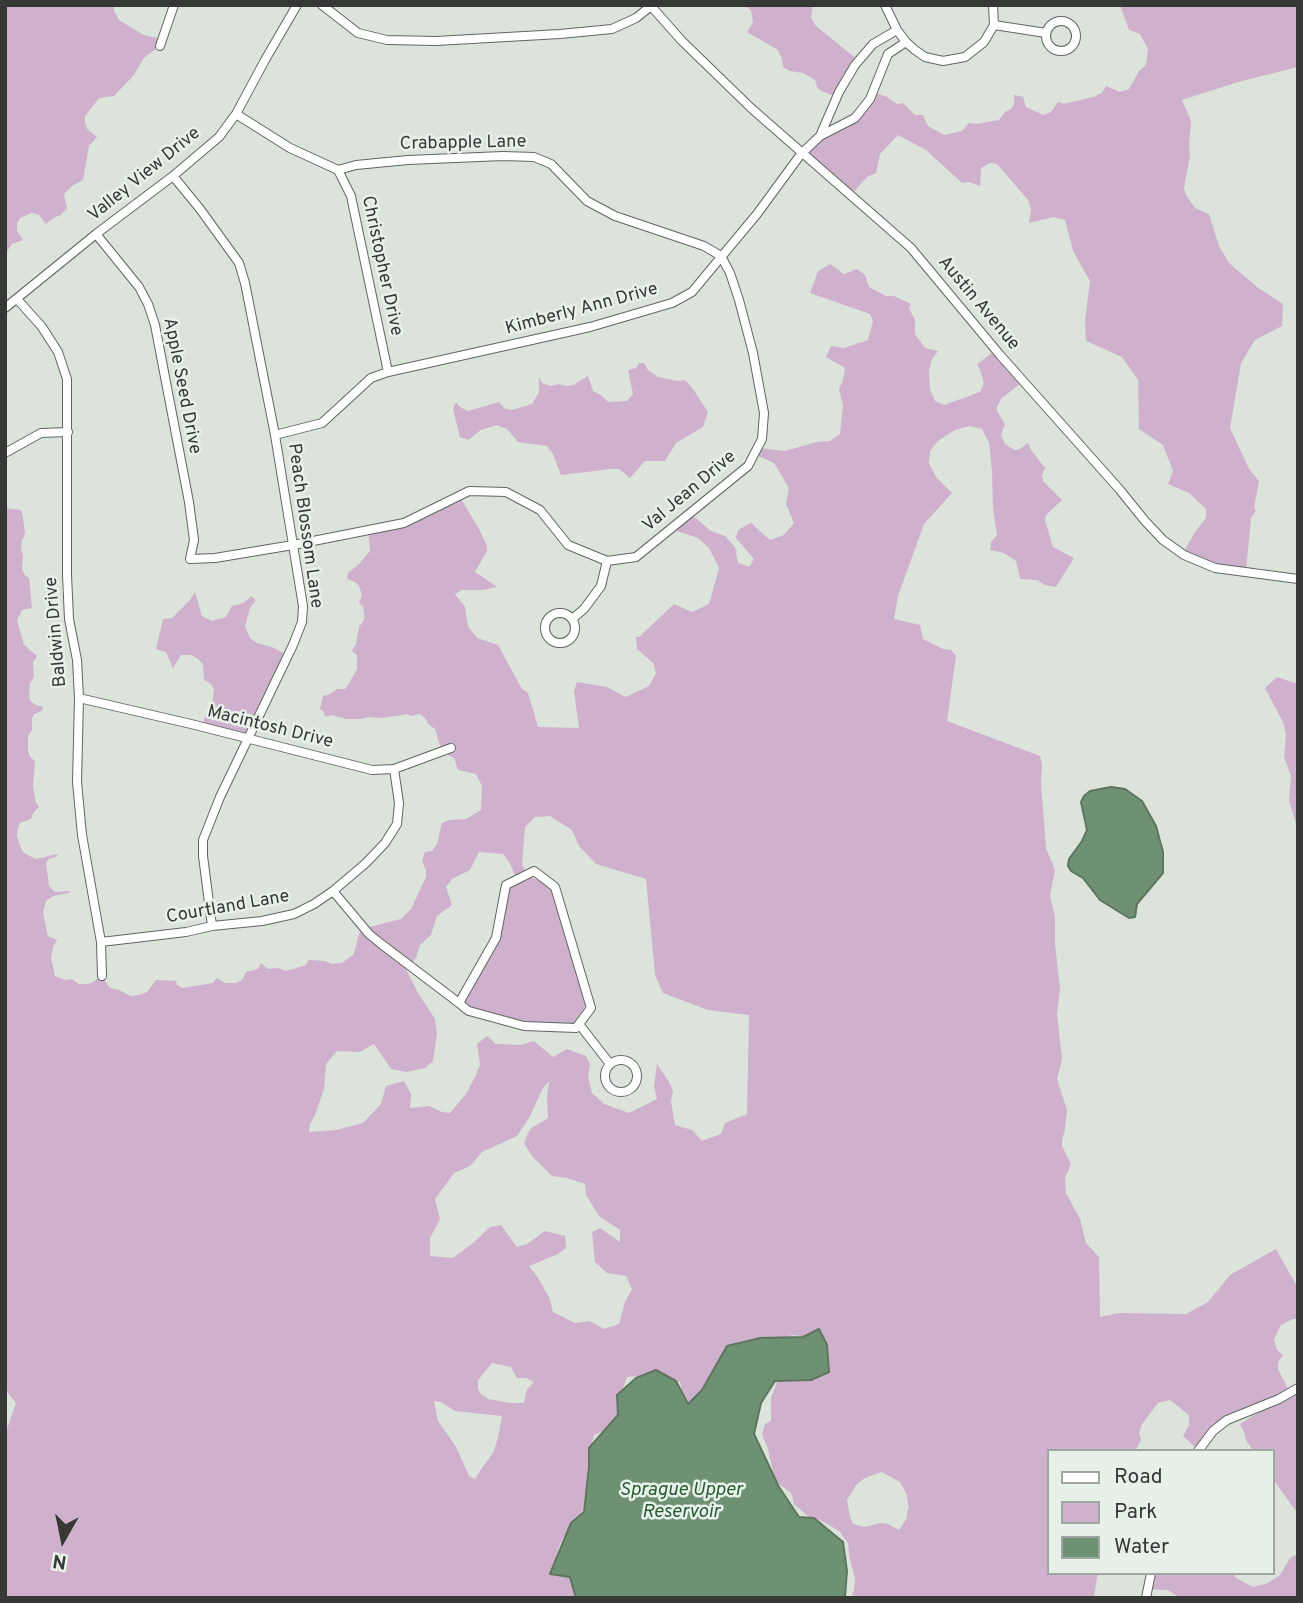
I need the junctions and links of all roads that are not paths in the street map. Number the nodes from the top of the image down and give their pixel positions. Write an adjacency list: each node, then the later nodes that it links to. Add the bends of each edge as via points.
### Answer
1 (174, 5): 11 (street)
2 (297, 5): 12 (street, Valley View Drive)
3 (322, 5): 6 (street, via 358,33 387,40 436,41 612,29)
4 (885, 5): 8 (street)
5 (993, 5): 7 (street)
6 (650, 6): 14 (street, Austin Avenue)
7 (994, 25): 9 (street); 10 (street, via 984,42 965,57 943,61 925,57)
8 (897, 30): 10 (street); 13 (street, via 873,44 855,65)
9 (1046, 33)
10 (906, 42): 13 (street, via 888,54 870,99 855,118)
11 (160, 46)
12 (236, 114): 15 (street, via 289,148); 16 (street, Valley View Drive, via 219,136)
13 (820, 136): 14 (street, Kimberly Ann Drive)
14 (801, 154): 18 (street, Kimberly Ann Drive); 27 (street, Austin Avenue, via 911,248 1163,540 1215,568)
15 (338, 170): 18 (street, Crabapple Lane, via 408,160 534,157 551,164 587,201 615,216); 21 (street, Christopher Drive, via 351,196)
16 (173, 176): 17 (street, Valley View Drive); 23 (street, Peach Blossom Lane, via 239,263)
17 (96, 234): 19 (street, Valley View Drive); 25 (street, Apple Seed Drive, via 139,287 155,325 189,502 194,540 190,559)
18 (721, 256): 21 (street, Kimberly Ann Drive, via 692,292 672,303 590,327); 26 (street, Val Jean Drive, via 734,283 753,352 764,413 762,439 748,467 636,557)
19 (17, 299): 20 (street, Valley View Drive); 22 (street, Baldwin Drive, via 58,352 67,379)
20 (5, 308)
21 (387, 372): 23 (street, Kimberly Ann Drive, via 371,378 322,423)
22 (68, 432): 24 (street, via 41,433); 29 (street, Baldwin Drive, via 67,575)
23 (275, 435): 25 (street, Peach Blossom Lane)
24 (5, 453)
25 (293, 545): 26 (street, via 404,523 469,491 506,492 540,510 568,545); 30 (street, Peach Blossom Lane, via 302,622)
26 (607, 561): 28 (street, via 594,598)
27 (1298, 579)
28 (572, 618)
29 (79, 698): 30 (street, Macintosh Drive); 35 (street, Baldwin Drive, via 77,782)
30 (248, 739): 32 (street, Macintosh Drive, via 372,770); 34 (street, Peach Blossom Lane, via 203,840)
31 (452, 748): 32 (street, Macintosh Drive)
32 (394, 769): 33 (street, Courtland Lane, via 397,824 366,863)
33 (333, 891): 34 (street, Courtland Lane, via 294,914); 37 (street, via 369,934)
34 (212, 926): 35 (street, Courtland Lane)
35 (101, 942): 36 (street, Baldwin Drive)
36 (102, 976)
37 (459, 1003): 38 (street, via 469,1011 524,1026 576,1028); 38 (street, via 496,938 506,885 534,871 555,887 559,899 591,1009)
38 (579, 1024): 39 (street)
39 (610, 1064): 39 (street, via 605,1073 610,1088 620,1092 634,1085 633,1065 624,1060)
40 (1298, 1388): 41 (street, via 1227,1420)
41 (1200, 1449)
42 (1151, 1575): 43 (street)
43 (1146, 1598)

